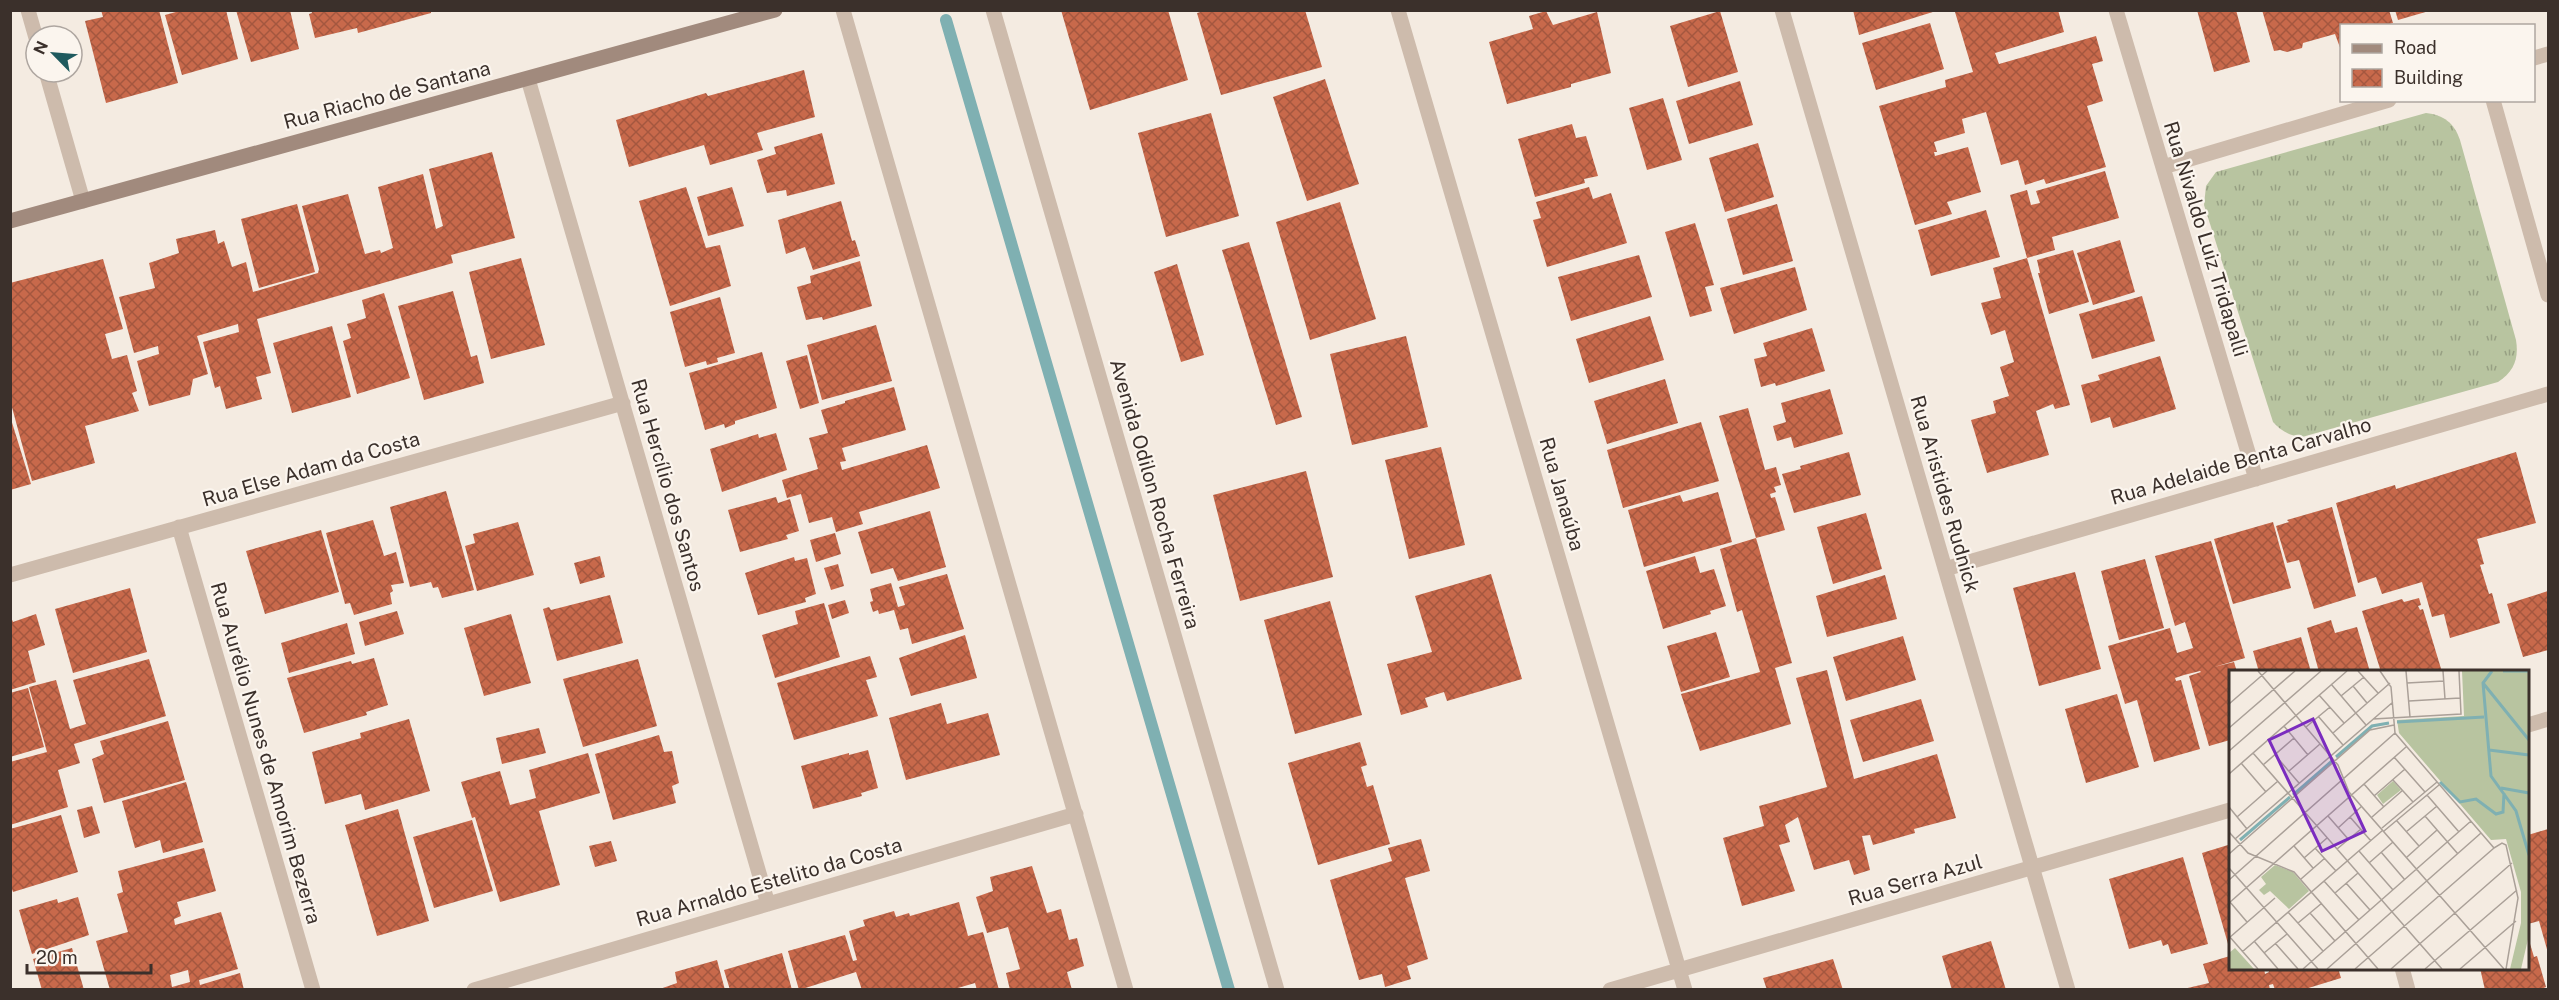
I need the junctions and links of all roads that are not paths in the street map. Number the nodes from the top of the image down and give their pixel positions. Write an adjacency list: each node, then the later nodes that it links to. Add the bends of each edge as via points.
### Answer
1 (775, 10): 7 (street, Rua Riacho de Santana)
2 (843, 10): 24 (street)
3 (993, 10): 32 (street, Avenida Odilon Rocha Ferreira)
4 (1398, 10): 27 (street, Rua Janaúba)
5 (1782, 10): 19 (street, Rua Aristides Rudnick)
6 (2116, 10): 11 (street, Rua Nivaldo Luiz Tridapalli)
7 (528, 78): 12 (street, Rua Riacho de Santana); 16 (street, Rua Hercílio dos Santos)
8 (49, 84): 12 (street)
9 (2382, 102): 11 (street)
10 (2494, 102): 14 (street)
11 (2163, 167): 17 (street, Rua Nivaldo Luiz Tridapalli)
12 (83, 201): 13 (street, Rua Riacho de Santana)
13 (10, 221)
14 (2548, 295)
15 (2548, 394): 17 (street, Rua Adelaide Benta Carvalho)
16 (623, 404): 18 (street, Rua Else Adam da Costa); 26 (street, Rua Hercílio dos Santos)
17 (2256, 479): 19 (street, Rua Adelaide Benta Carvalho)
18 (179, 527): 20 (street, Rua Else Adam da Costa); 29 (street, Rua Aurélio Nunes de Amorim Bezerra)
19 (1945, 569): 25 (street, Rua Aristides Rudnick)
20 (10, 574)
21 (2548, 719): 22 (street)
22 (2529, 725)
23 (2229, 810): 25 (street, Rua Serra Azul)
24 (1076, 814): 26 (street, Rua Arnaldo Estelito da Costa); 31 (street)
25 (2032, 867): 27 (street, Rua Serra Azul); 35 (street, Rua Aristides Rudnick)
26 (768, 904): 30 (street, Rua Arnaldo Estelito da Costa)
27 (1679, 970): 33 (street, Rua Serra Azul); 34 (street, Rua Janaúba)
28 (2402, 970): 36 (street)
29 (313, 990)
30 (474, 990)
31 (1126, 990)
32 (1277, 990)
33 (1610, 990)
34 (1685, 990)
35 (2068, 990)
36 (2408, 990)

